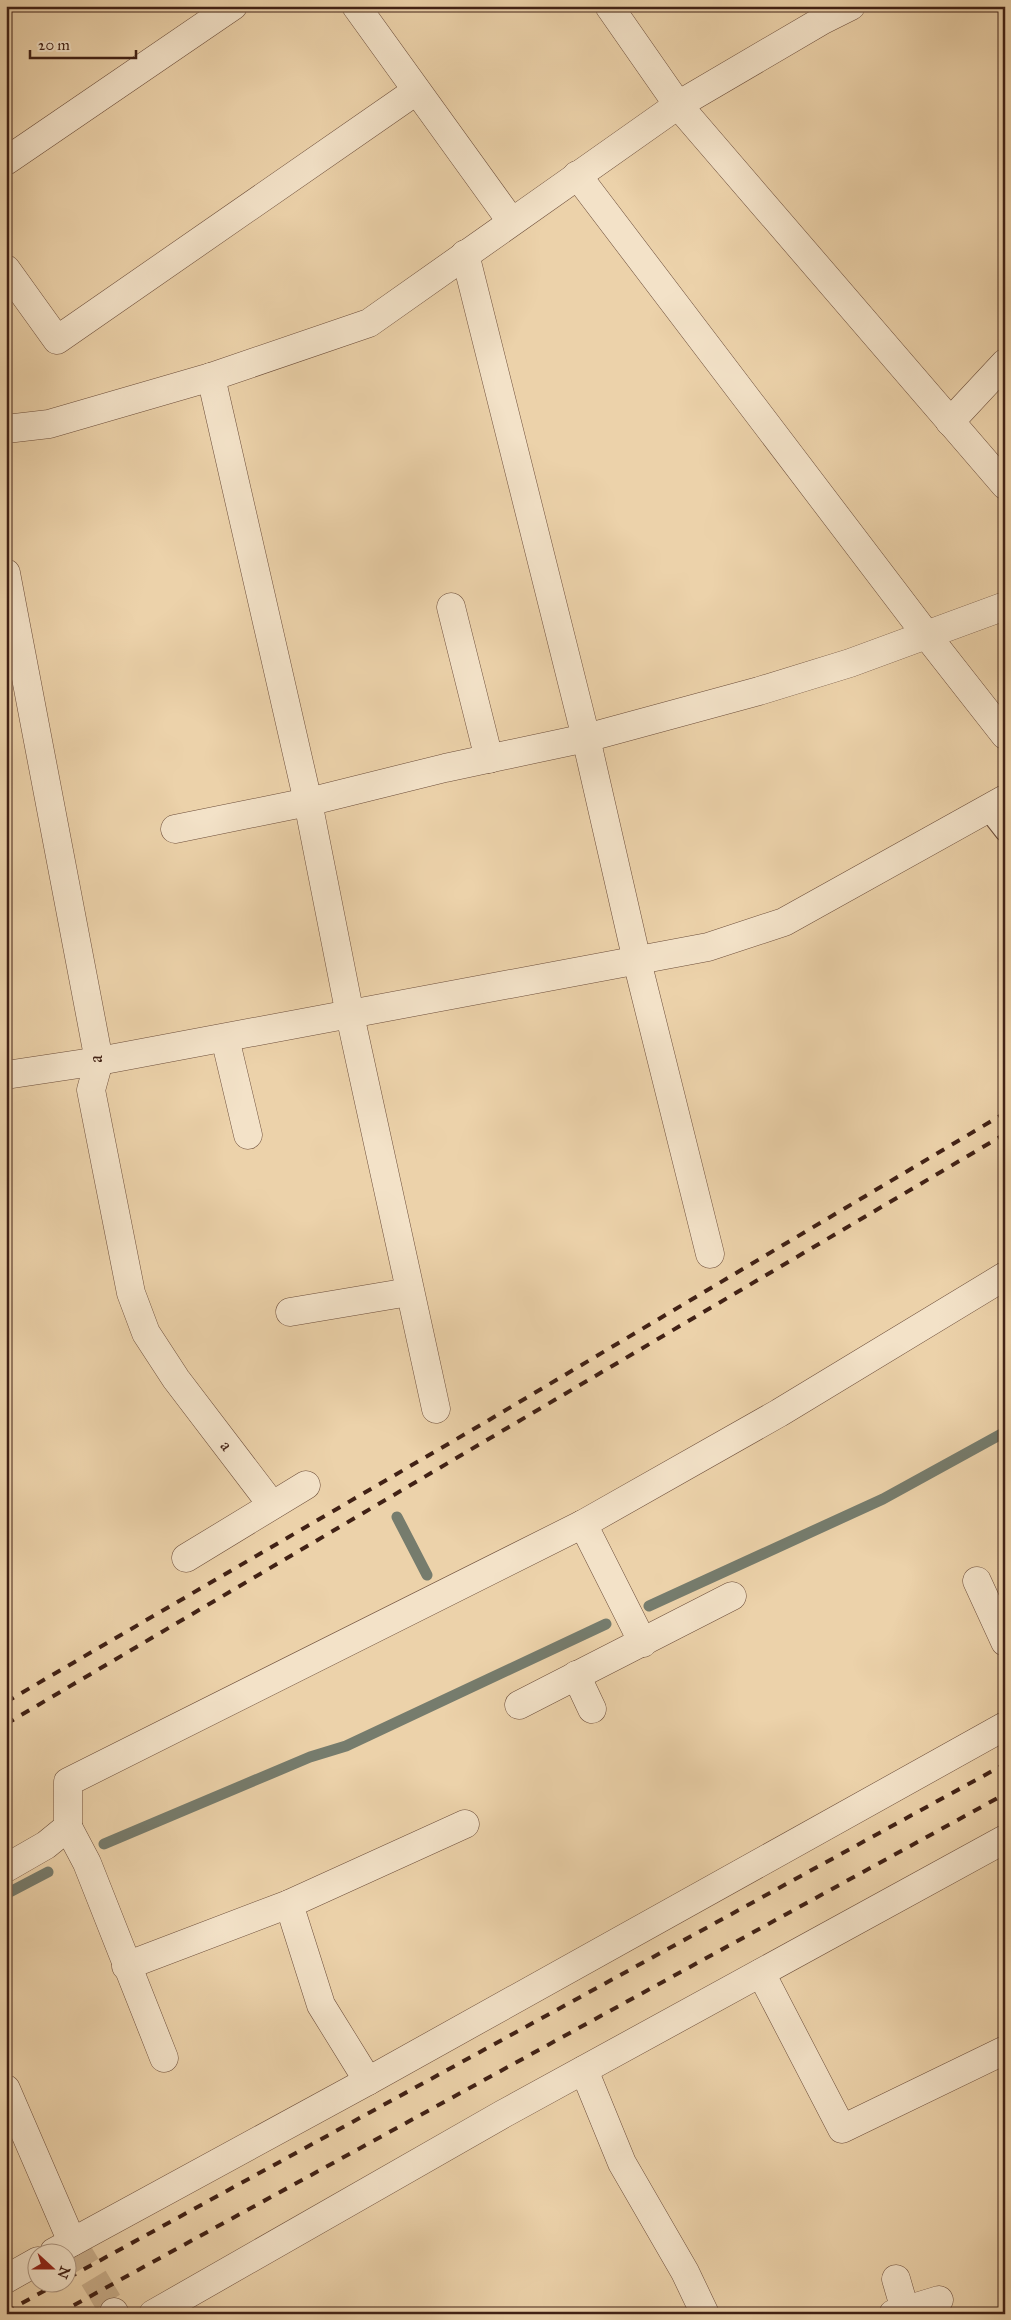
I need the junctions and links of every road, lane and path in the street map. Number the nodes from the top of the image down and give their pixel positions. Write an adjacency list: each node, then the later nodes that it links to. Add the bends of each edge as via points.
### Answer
1 (233, 6): 8 (street)
2 (356, 6): 6 (street)
3 (609, 6): 7 (street)
4 (851, 6): 5 (street)
5 (818, 13): 7 (street)
6 (416, 91): 10 (street); 12 (street, via 58,340)
7 (678, 105): 9 (street); 15 (street)
8 (6, 161)
9 (577, 175): 10 (street); 21 (street)
10 (510, 221): 11 (street)
11 (465, 254): 14 (street, via 369,323); 23 (street)
12 (6, 269)
13 (1005, 363): 15 (street)
14 (211, 377): 16 (street, via 49,424); 25 (street)
15 (950, 422): 17 (street)
16 (6, 429)
17 (1005, 485)
18 (6, 573): 32 (street, a)
19 (1005, 606): 21 (street)
20 (451, 607): 24 (street)
21 (925, 633): 22 (street); 23 (street, via 850,663)
22 (1005, 735)
23 (586, 738): 24 (street); 29 (street)
24 (489, 759): 25 (street)
25 (308, 802): 27 (street); 30 (street)
26 (996, 804): 28 (lane); 29 (street, via 784,922 708,947)
27 (176, 829)
28 (1005, 832)
29 (637, 961): 30 (street); 35 (street)
30 (350, 1015): 31 (street); 37 (street)
31 (225, 1038): 32 (street); 34 (street)
32 (99, 1061): 33 (street); 41 (street, a, via 92,1090 131,1293 146,1333 176,1379)
33 (6, 1074)
34 (248, 1135)
35 (710, 1254)
36 (1005, 1276): 42 (street, via 779,1413)
37 (409, 1292): 38 (street); 39 (street)
38 (290, 1312)
39 (436, 1409)
40 (306, 1485): 41 (street)
41 (272, 1505): 43 (street)
42 (583, 1524): 46 (street); 54 (street, via 68,1782)
43 (186, 1558)
44 (976, 1581): 47 (street)
45 (732, 1596): 46 (street)
46 (643, 1642): 48 (street)
47 (1005, 1642)
48 (576, 1675): 49 (street); 50 (street)
49 (519, 1705)
50 (592, 1709)
51 (1005, 1726): 62 (street)
52 (466, 1824): 56 (street)
53 (1005, 1839): 58 (street)
54 (77, 1844): 55 (street, via 46,1845); 57 (street)
55 (6, 1868)
56 (289, 1904): 57 (street); 62 (street, via 321,2005)
57 (126, 1966): 60 (street)
58 (761, 1974): 59 (street, via 842,2129); 61 (street)
59 (1005, 2050)
60 (164, 2058)
61 (584, 2070): 71 (street); 72 (street, via 622,2163 685,2272)
62 (368, 2081): 65 (street)
63 (6, 2089): 64 (street)
64 (61, 2242)
65 (74, 2242)
66 (28, 2267): 67 (street)
67 (6, 2279)
68 (896, 2279): 70 (street)
69 (939, 2300): 70 (street)
70 (899, 2312)
71 (153, 2314)
72 (705, 2314)

